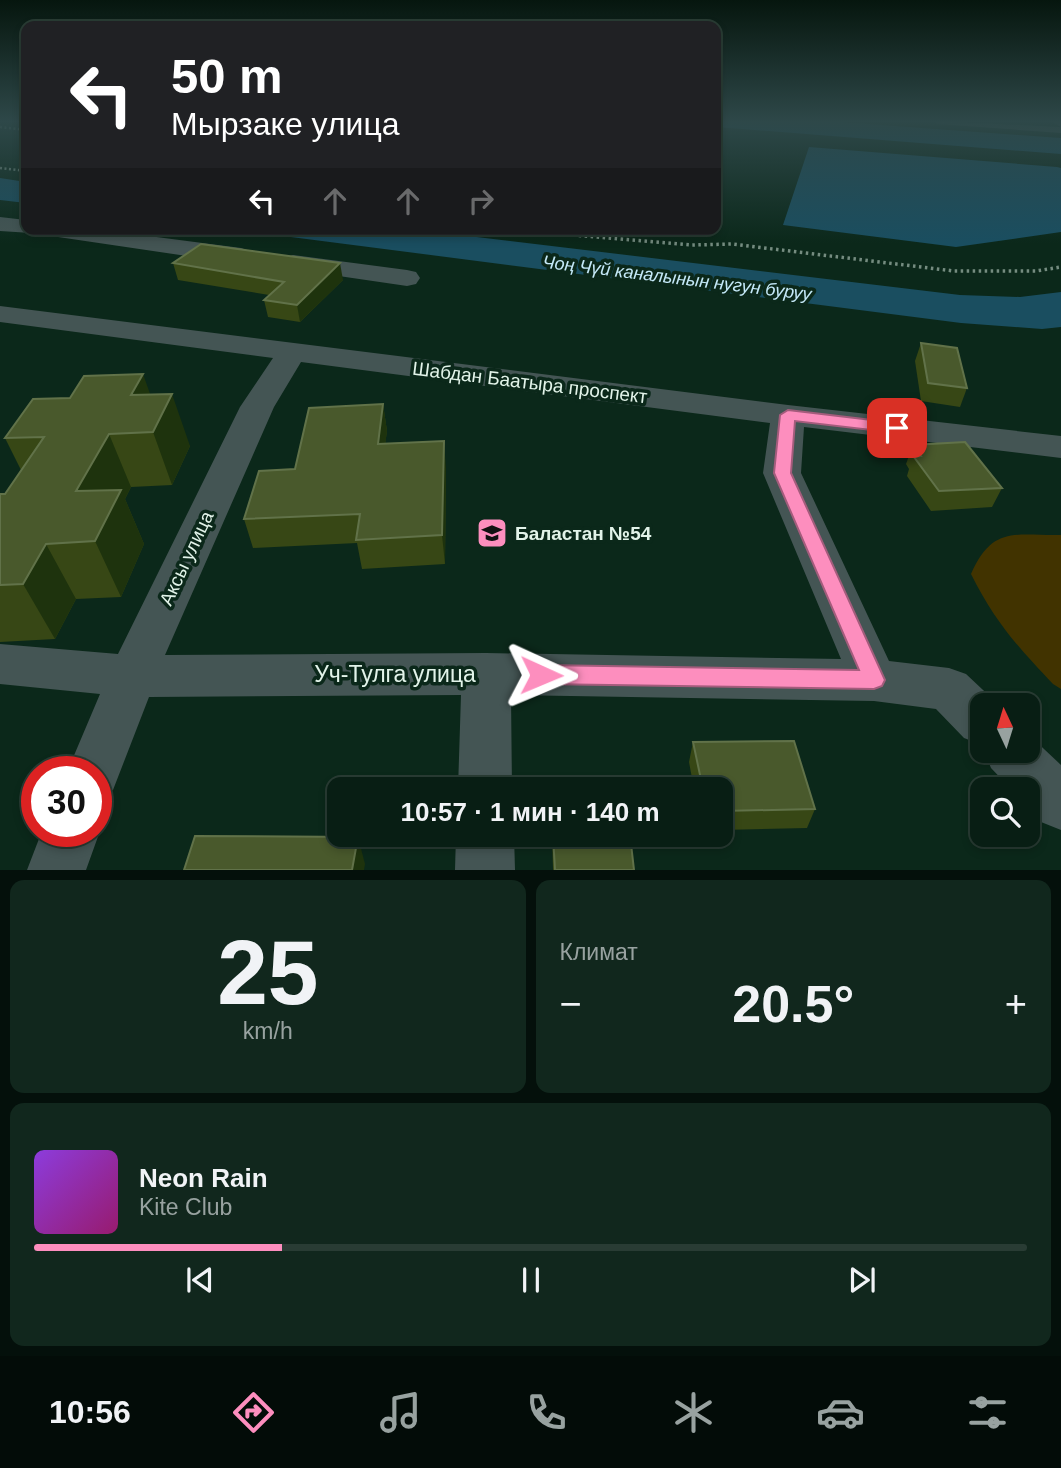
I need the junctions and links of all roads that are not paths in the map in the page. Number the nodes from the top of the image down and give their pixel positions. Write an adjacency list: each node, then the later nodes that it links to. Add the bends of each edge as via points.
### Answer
1 (0, 224): 2 (street)
2 (21, 227)
3 (85, 235): 4 (street)
4 (407, 278)
5 (4, 318): 6 (street, Шабдан Баатыра проспект)
6 (292, 352): 7 (street, Шабдан Баатыра проспект); 11 (street, Аксы улица, via 257,407)
7 (788, 415): 8 (street, Шабдан Баатыра проспект); 12 (street, via 782,473)
8 (1061, 447)
9 (0, 664): 11 (street, Уч-Тулга улица)
10 (486, 674): 11 (street, Уч-Тулга улица); 12 (street, Уч-Тулга улица); 16 (street)
11 (132, 676): 14 (street, Аксы улица)
12 (874, 680): 13 (street, Уч-Тулга улица, via 949,689)
13 (970, 710)
14 (100, 756)
15 (1022, 763): 17 (street)
16 (485, 777)
17 (1061, 803)
18 (65, 847): 20 (street)
19 (485, 847): 21 (street)
20 (56, 870)
21 (485, 870)

